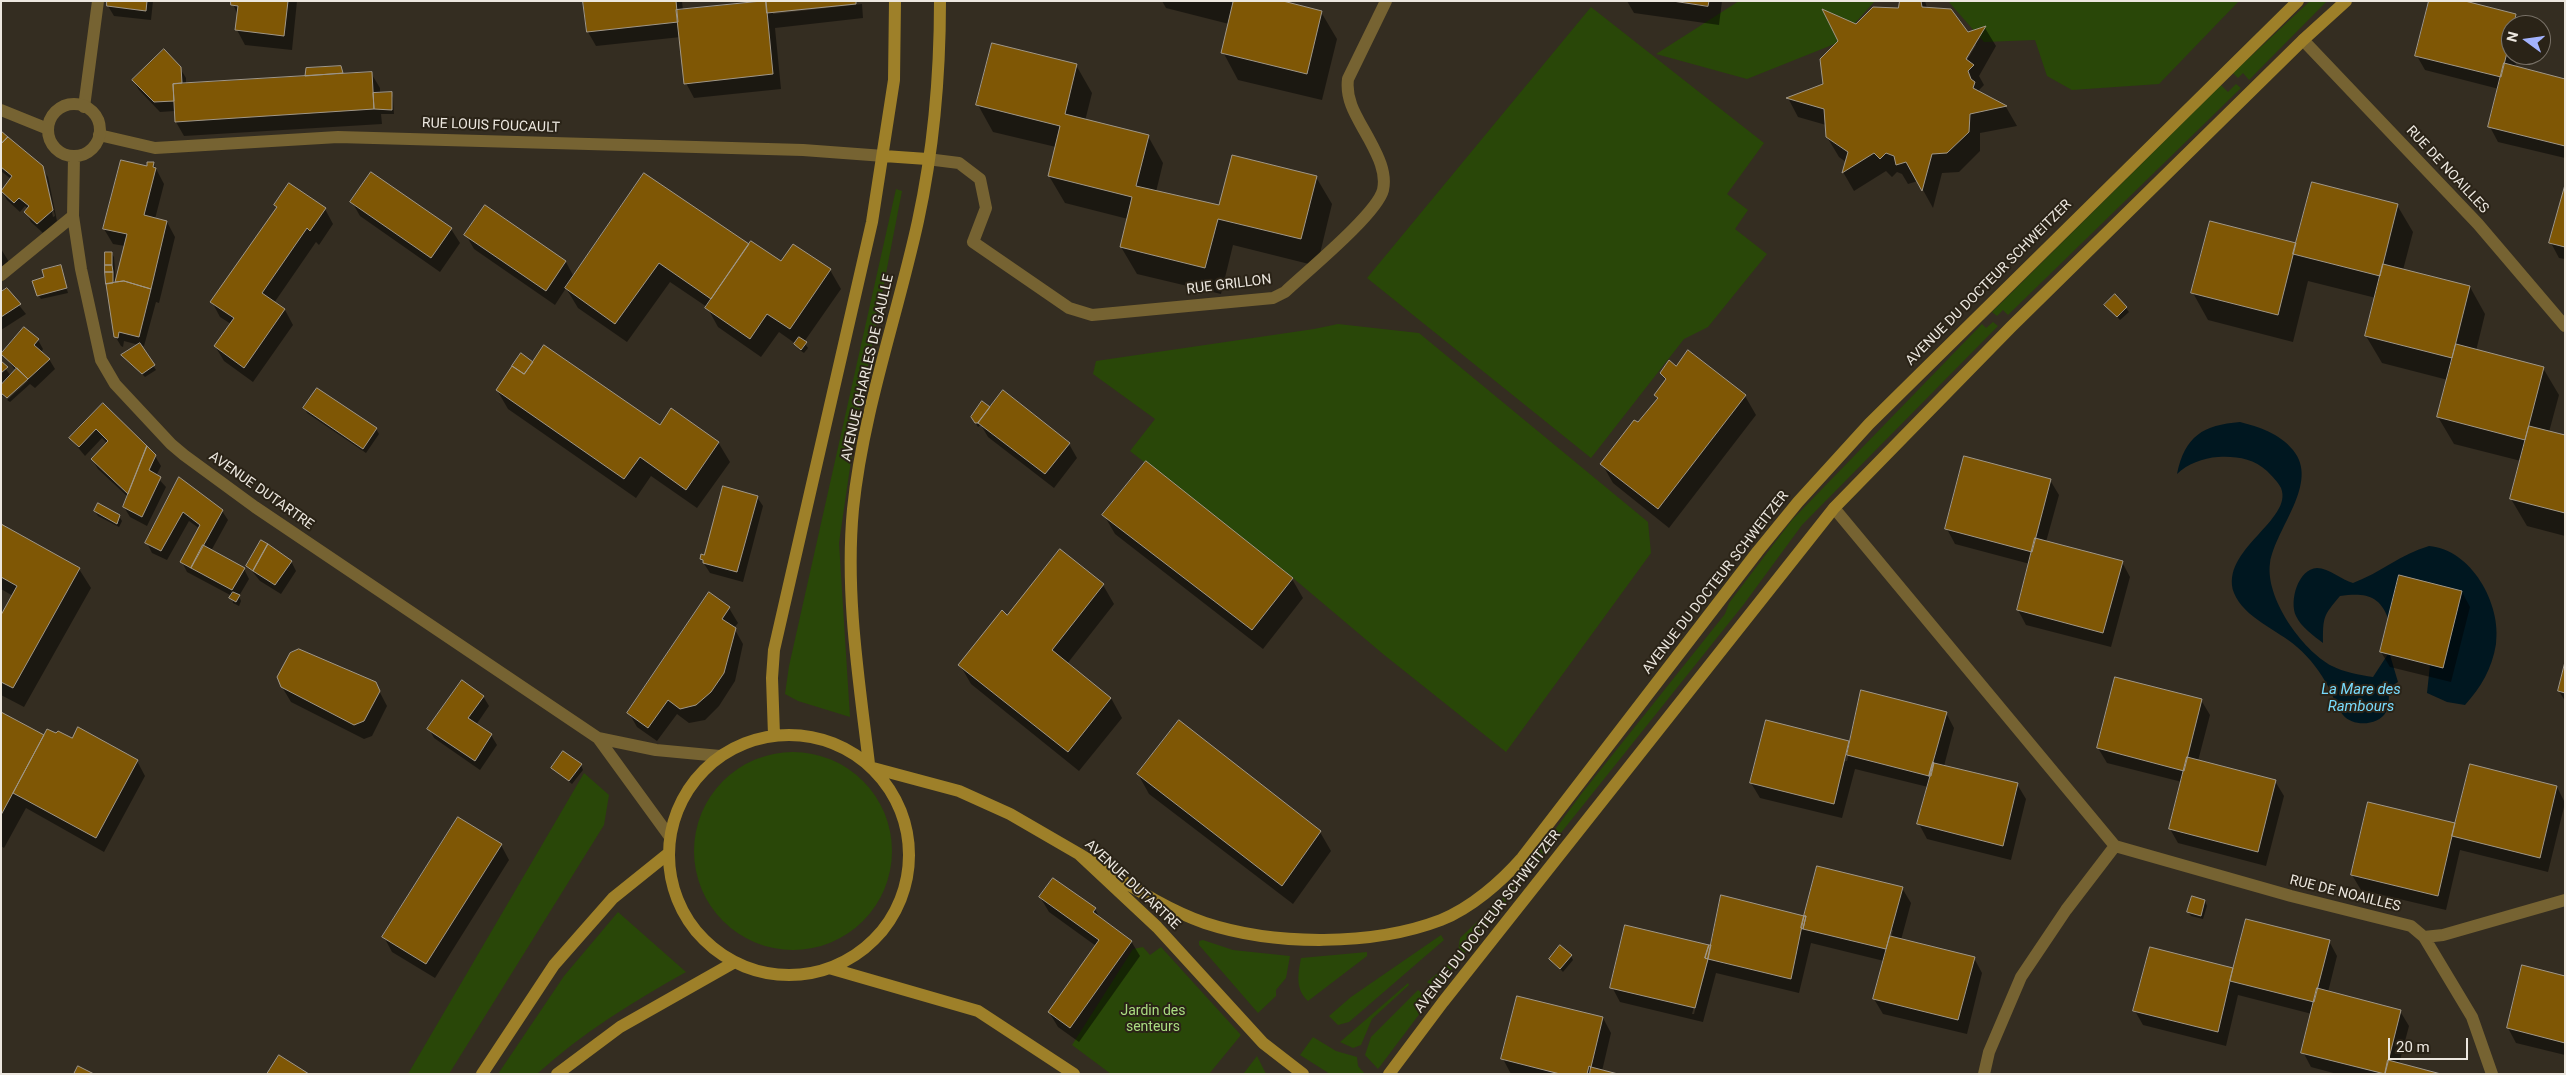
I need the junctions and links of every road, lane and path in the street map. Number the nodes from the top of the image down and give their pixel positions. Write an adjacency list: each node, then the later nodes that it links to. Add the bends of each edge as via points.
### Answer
1 (98, 1): 8 (street)
2 (895, 1): 13 (main road, AVENUE CHARLES DE GAULLE, via 894,80)
3 (940, 1): 14 (main road, AVENUE CHARLES DE GAULLE)
4 (1386, 1): 14 (street, RUE GRILLON, via 1348,79 1346,90 1348,100 1376,152 1385,177 1383,191 1363,218 1285,292 1273,298 1092,315 1069,308 973,242 986,208 980,179 958,163)
5 (2298, 1): 26 (main road, AVENUE DU DOCTEUR SCHWEITZER, via 1869,424 1758,551 1522,858 1506,876 1460,909 1442,919 1369,938 1297,939 1246,932 1206,923 1180,912)
6 (2346, 1): 7 (main road, AVENUE DU DOCTEUR SCHWEITZER)
7 (2303, 40): 17 (street, RUE DE NOAILLES, via 2478,224); 18 (main road, AVENUE DU DOCTEUR SCHWEITZER, via 2011,327)
8 (84, 107): 10 (street, via 72,104 59,109 53,114); 11 (street, via 98,121)
9 (1, 110): 10 (street)
10 (48, 129): 12 (street, via 55,148)
11 (99, 134): 12 (street, via 90,150); 13 (street, RUE LOUIS FOUCAULT, via 155,148 338,137 803,150)
12 (74, 156): 15 (street, AVENUE DUTARTRE)
13 (884, 156): 14 (main road); 19 (main road, AVENUE CHARLES DE GAULLE, via 852,316 774,650)
14 (927, 159): 22 (main road, AVENUE CHARLES DE GAULLE, via 918,219 867,426 853,509 854,642)
15 (73, 216): 16 (street); 20 (street, AVENUE DUTARTRE, via 101,360 115,384 171,444 254,506)
16 (1, 275)
17 (2565, 326)
18 (1834, 508): 24 (street); 35 (main road, AVENUE DU DOCTEUR SCHWEITZER)
19 (774, 735): 21 (main road, via 736,746); 22 (main road, via 808,736 840,745)
20 (598, 738): 21 (street, AVENUE DUTARTRE, via 656,750); 23 (street, AVENUE DUTARTRE)
21 (720, 756): 23 (main road, via 701,772 687,792 676,813)
22 (871, 766): 26 (main road, AVENUE DUTARTRE, via 959,791 1010,814); 30 (main road, via 894,796 906,828 909,863 902,897 885,928 860,952)
23 (670, 837): 25 (main road)
24 (2115, 846): 28 (street, RUE DE NOAILLES, via 2290,896 2411,926); 36 (street, via 2021,977 1989,1052)
25 (669, 853): 29 (main road, via 671,880 693,928); 31 (main road, via 613,898 554,965)
26 (1079, 854): 34 (main road, AVENUE DUTARTRE, via 1157,927 1263,1044)
27 (2565, 900): 28 (street, via 2442,935)
28 (2424, 937): 37 (street, via 2472,1017)
29 (733, 963): 30 (main road, via 760,972 788,975 809,974); 32 (main road, via 620,1027)
30 (829, 968): 33 (main road, via 978,1011)
31 (482, 1074)
32 (557, 1074)
33 (1074, 1074)
34 (1304, 1074)
35 (1389, 1074)
36 (1984, 1074)
37 (2492, 1074)

